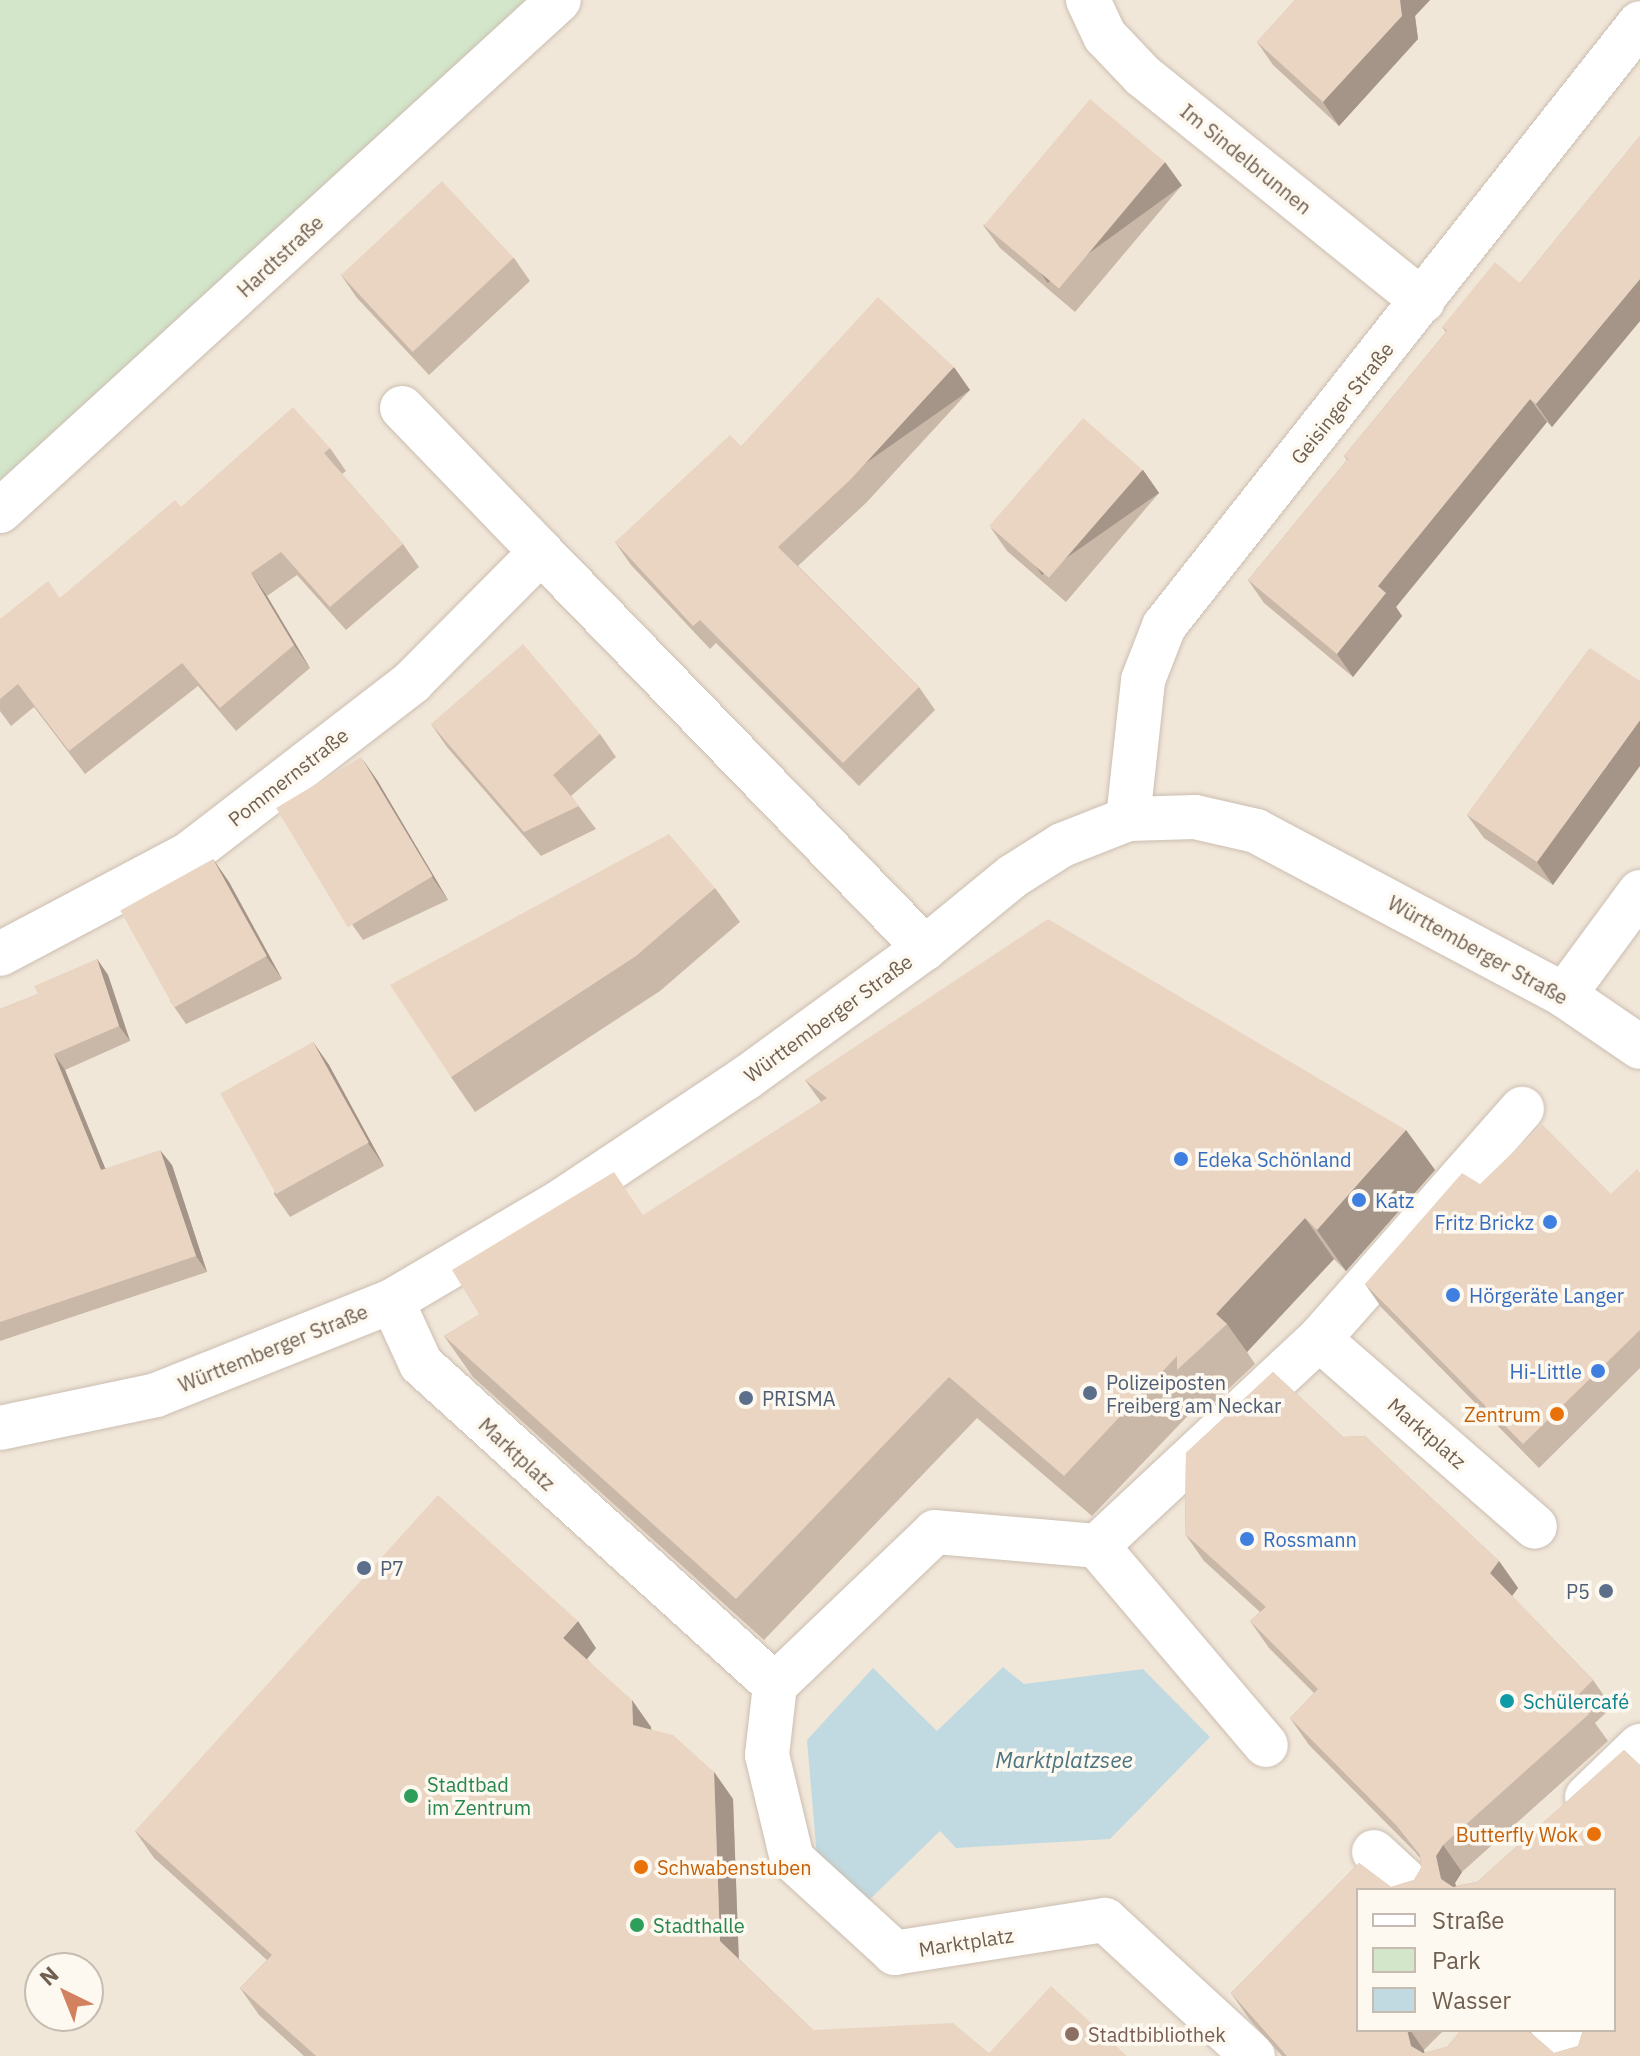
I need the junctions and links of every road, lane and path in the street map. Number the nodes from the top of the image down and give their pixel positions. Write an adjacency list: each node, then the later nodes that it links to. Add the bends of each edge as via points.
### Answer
1 (559, 0): 6 (street, Hardtstraße)
2 (1088, 0): 4 (street, Im Sindelbrunnen, via 1105,36 1143,76)
3 (1640, 23): 4 (street, Geisinger Straße)
4 (1423, 301): 8 (street, Geisinger Straße, via 1164,626 1143,680)
5 (402, 408): 7 (street)
6 (0, 511)
7 (541, 552): 10 (street); 11 (street, Pommernstraße, via 412,682 189,854)
8 (1128, 819): 10 (street, Württemberger Straße, via 1062,845 1025,868); 12 (street, Württemberger Straße, via 1195,817 1256,831)
9 (1640, 892): 12 (street)
10 (925, 948): 15 (street, Württemberger Straße, via 574,1194)
11 (0, 954)
12 (1564, 995): 13 (street, Württemberger Straße)
13 (1640, 1047)
14 (1522, 1109): 16 (street)
15 (392, 1301): 17 (street, Württemberger Straße, via 156,1395); 20 (street, Marktplatz, via 421,1364)
16 (1319, 1339): 18 (street, Marktplatz); 19 (street)
17 (0, 1428)
18 (1535, 1527)
19 (1097, 1546): 20 (street, via 935,1532); 21 (street)
20 (775, 1685): 27 (street, Marktplatz, via 767,1755 792,1859 895,1953 1105,1920)
21 (1266, 1745)
22 (1640, 1746): 23 (street)
23 (1551, 1828)
24 (1374, 1852): 25 (street)
25 (1413, 1888)
26 (1555, 2032): 28 (street)
27 (1253, 2056)
28 (1579, 2056)

